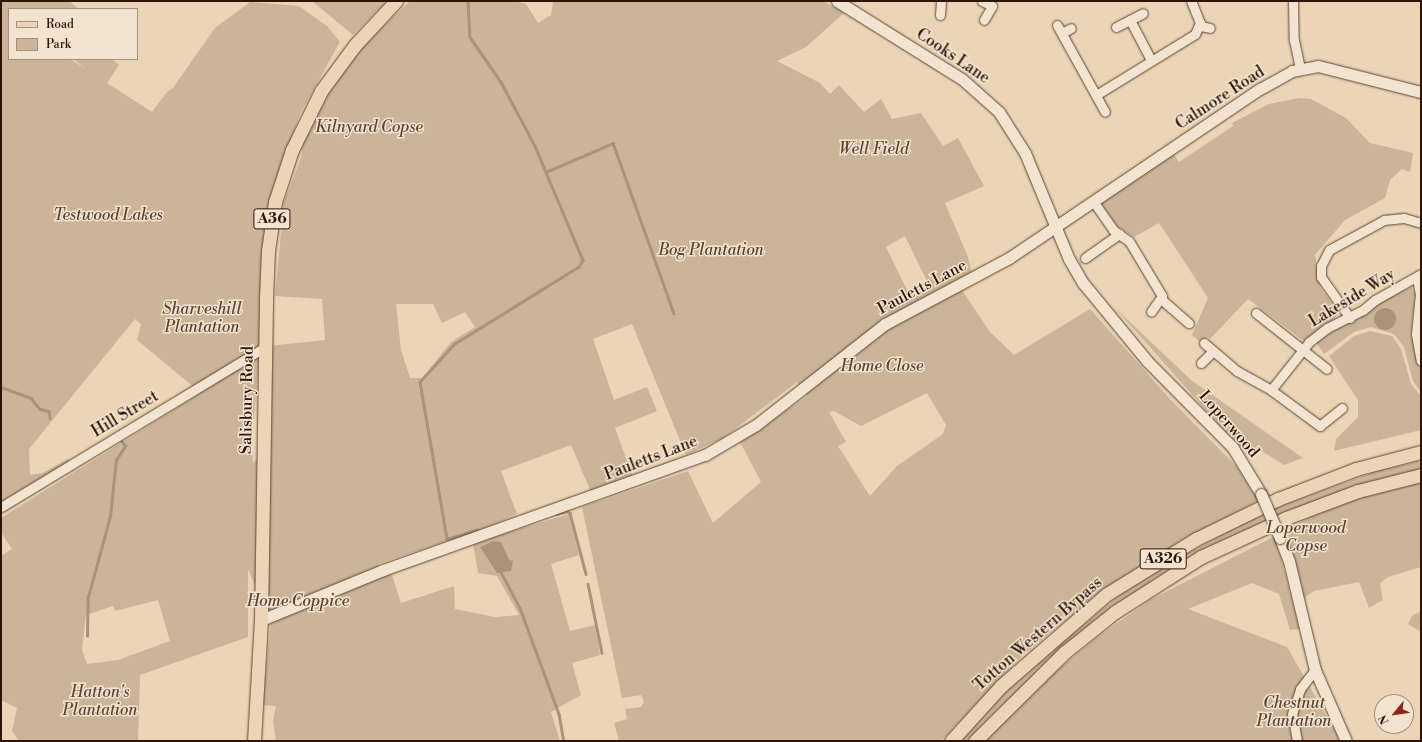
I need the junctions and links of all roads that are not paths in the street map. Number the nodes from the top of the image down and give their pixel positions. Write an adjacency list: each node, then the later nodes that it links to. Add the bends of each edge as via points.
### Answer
1 (396, 1): 32 (main road, Salisbury Road / A36, via 355,45 321,91 292,150 271,227)
2 (837, 1): 22 (street, Cooks Lane, via 959,76 990,102 1019,142)
3 (941, 1): 8 (street)
4 (982, 1): 9 (street, via 992,6)
5 (1191, 1): 11 (street)
6 (1293, 1): 16 (street, via 1294,42)
7 (1143, 13): 10 (street)
8 (940, 15)
9 (984, 20)
10 (1130, 20): 12 (street); 15 (street)
11 (1200, 26): 14 (street); 15 (street, via 1195,34)
12 (1116, 27)
13 (1071, 28): 18 (street, via 1060,29)
14 (1210, 28)
15 (1151, 60): 18 (street)
16 (1300, 68): 17 (street, Calmore Road, via 1318,66); 20 (street, Calmore Road, via 1260,89)
17 (1421, 92)
18 (1096, 95): 19 (street)
19 (1105, 112)
20 (1093, 201): 22 (street, Calmore Road); 23 (street)
21 (1421, 223): 29 (street, via 1404,218 1384,220 1329,250 1321,266 1321,277)
22 (1056, 227): 43 (street, Pauletts Lane, via 1004,261 885,324 756,425 700,458 383,570); 44 (street, Loperwood, bridge, via 1073,268 1096,302 1148,361 1229,444 1260,494 1289,561)
23 (1119, 234): 24 (street); 26 (street, via 1129,241)
24 (1085, 258)
25 (1419, 276): 29 (street, Lakeside Way); 35 (street, via 1420,299 1416,334)
26 (1161, 299): 27 (street); 30 (street)
27 (1151, 312)
28 (1256, 313): 33 (street)
29 (1350, 318): 33 (street, Lakeside Way, via 1327,328)
30 (1189, 322)
31 (1204, 343): 34 (street)
32 (264, 348): 42 (street, Hill Street); 43 (main road, Salisbury Road / A36)
33 (1302, 348): 37 (street); 38 (street, Lakeside Way)
34 (1213, 351): 36 (street); 38 (street, via 1237,371)
35 (1421, 361)
36 (1202, 363)
37 (1327, 369)
38 (1271, 390): 39 (street, via 1320,426)
39 (1342, 408)
40 (1421, 452): 46 (main road, Totton Western Bypass / A326, via 1356,469 1278,500 1196,539 1107,594 1002,686)
41 (1421, 475): 47 (main road, Totton Western Bypass / A326, via 1358,491 1286,518 1201,557 1115,612 1065,652)
42 (1, 507)
43 (261, 620): 45 (main road, Salisbury Road / A36)
44 (1316, 670): 48 (street, via 1300,689 1292,714); 49 (street, Loperwood)
45 (254, 741)
46 (951, 741)
47 (975, 741)
48 (1297, 741)
49 (1346, 741)

